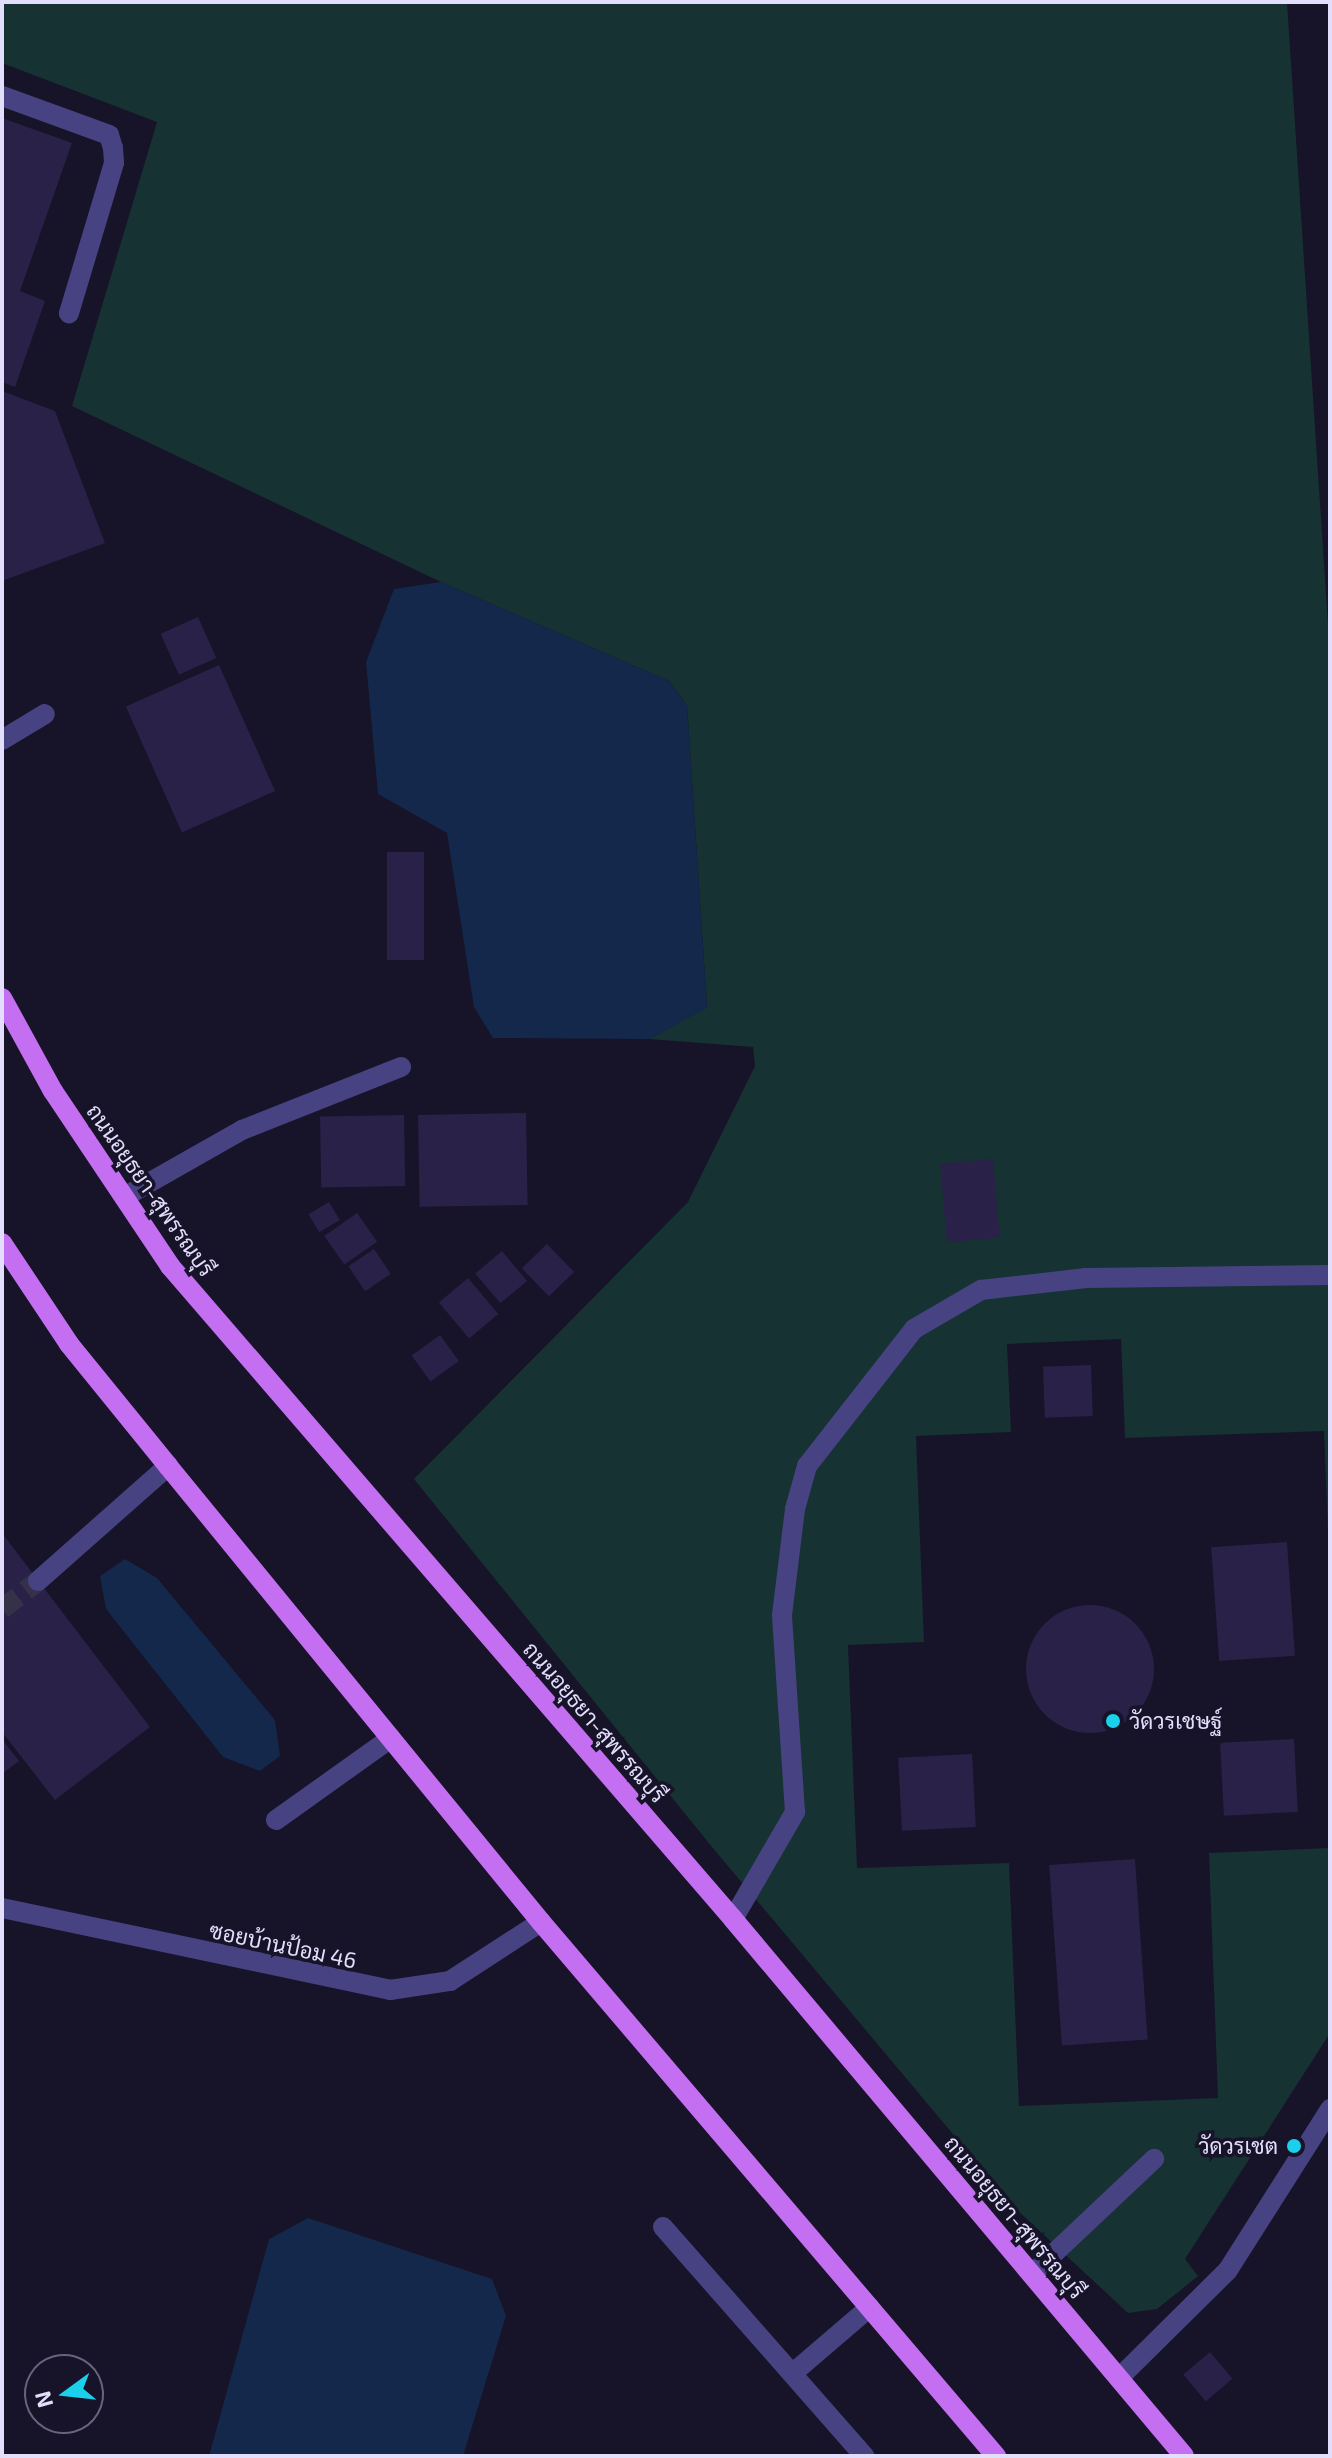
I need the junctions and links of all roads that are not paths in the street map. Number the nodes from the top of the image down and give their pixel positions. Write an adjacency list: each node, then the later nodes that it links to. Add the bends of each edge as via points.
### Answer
1 (2, 96): 2 (street, via 109,135 114,163)
2 (69, 313)
3 (45, 714): 4 (street)
4 (2, 740)
5 (2, 998): 7 (main road, ถนนอยุธยา-สุพรรณบุรี, via 53,1091)
6 (401, 1067): 7 (street, via 242,1130)
7 (124, 1197): 15 (main road, ถนนอยุธยา-สุพรรณบุรี, via 170,1266)
8 (2, 1243): 10 (main road, via 69,1344)
9 (1330, 1275): 15 (street, via 1086,1278 981,1290 914,1329 807,1466 795,1509 782,1615 795,1812)
10 (168, 1466): 11 (street); 12 (main road)
11 (38, 1581)
12 (391, 1738): 13 (street); 16 (main road)
13 (276, 1820)
14 (2, 1908): 16 (street, ซอยบ้านป้อม 46, via 390,1990 450,1981)
15 (733, 1919): 20 (main road, ถนนอยุธยา-สุพรรณบุรี)
16 (541, 1922): 21 (main road)
17 (1330, 2109): 23 (street, via 1228,2270)
18 (1154, 2159): 20 (street)
19 (663, 2227): 22 (street)
20 (1032, 2274): 23 (main road, ถนนอยุธยา-สุพรรณบุรี)
21 (870, 2307): 22 (street); 25 (main road)
22 (793, 2373): 24 (street)
23 (1119, 2378): 26 (main road, ถนนอยุธยา-สุพรรณบุรี)
24 (864, 2456)
25 (996, 2456)
26 (1184, 2456)

